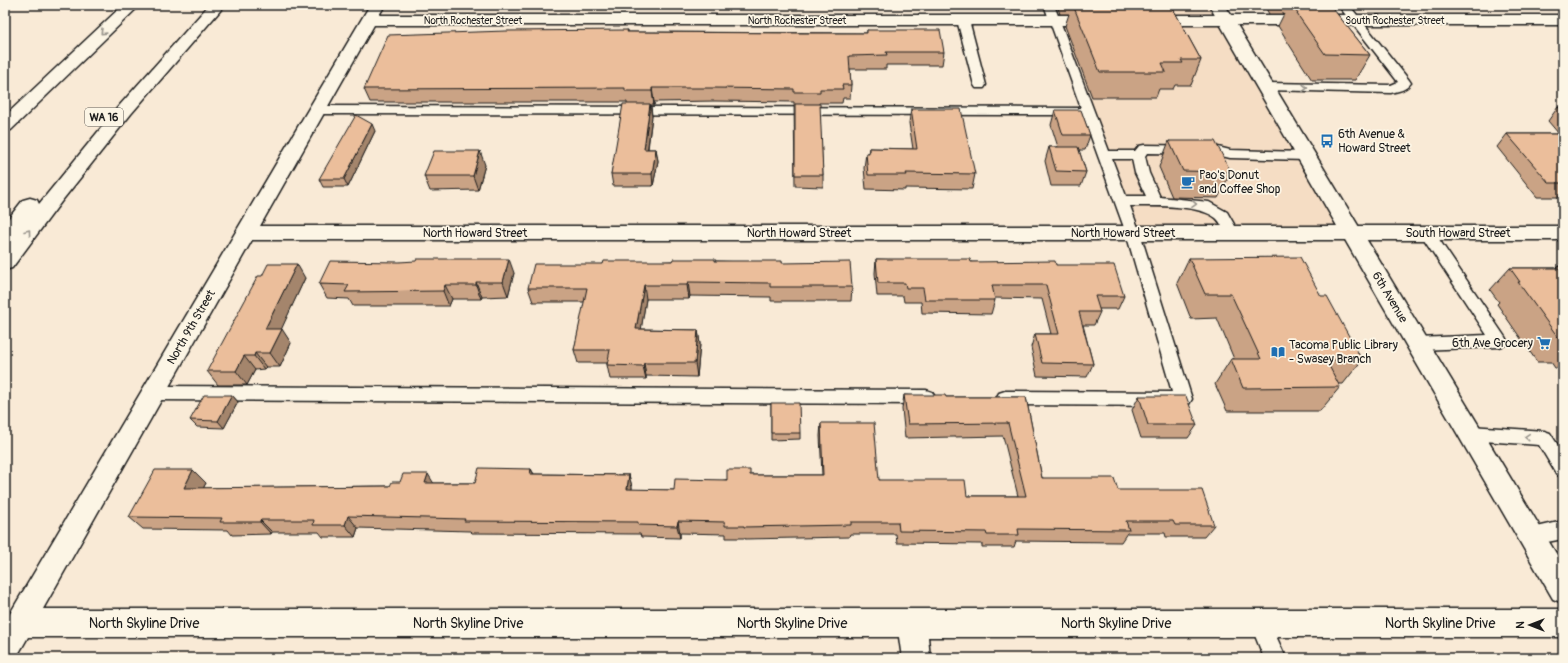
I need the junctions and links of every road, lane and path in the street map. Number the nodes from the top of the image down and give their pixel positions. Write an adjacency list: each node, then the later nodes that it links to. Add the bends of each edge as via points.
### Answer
1 (132, 5): 22 (main road, one-way to 22)
2 (212, 5): 34 (main road, WA 16, via 157,59 97,124)
3 (217, 5): 35 (main road, one-way to 3, via 54,197 125,110)
4 (1049, 5): 9 (lane)
5 (1343, 5): 13 (lane)
6 (372, 12): 8 (main road, North Rochester Street); 20 (main road, North 9th Street)
7 (1222, 12): 11 (main road); 12 (main road, South Rochester Street); 18 (main road, 6th Avenue)
8 (963, 20): 9 (main road, North Rochester Street); 17 (lane)
9 (1055, 20): 10 (main road, North Rochester Street); 21 (lane)
10 (1109, 20)
11 (1133, 20)
12 (1318, 20): 13 (main road, South Rochester Street); 15 (lane)
13 (1354, 20): 14 (main road, South Rochester Street); 19 (lane, via 1405,83 1391,89)
14 (1563, 20)
15 (1328, 32)
16 (1360, 76): 19 (lane)
17 (980, 85)
18 (1266, 87): 19 (lane, one-way to 19); 25 (main road, 6th Avenue)
19 (1370, 89)
20 (316, 110): 21 (lane); 28 (main road, North 9th Street)
21 (1088, 111): 23 (lane)
22 (5, 126)
23 (1104, 155): 24 (lane); 26 (lane)
24 (1138, 156): 25 (lane, via 1144,149 1214,150 1230,154); 27 (lane, via 1142,173)
25 (1306, 156): 31 (main road, 6th Avenue)
26 (1121, 201): 27 (lane); 29 (lane)
27 (1156, 201): 30 (lane, one-way to 30, via 1204,205 1222,215)
28 (245, 233): 29 (main road, North Howard Street); 37 (main road, North 9th Street)
29 (1133, 234): 30 (main road, North Howard Street); 39 (lane, via 1183,399)
30 (1232, 234): 31 (main road, North Howard Street)
31 (1352, 234): 32 (main road, South Howard Street); 36 (main road, 6th Avenue)
32 (1427, 234): 33 (main road, South Howard Street); 36 (lane, via 1499,341)
33 (1563, 234)
34 (5, 237)
35 (5, 263)
36 (1418, 344): 40 (main road, 6th Avenue)
37 (153, 394): 38 (lane); 45 (main road, North 9th Street)
38 (945, 398)
39 (993, 398)
40 (1470, 433): 41 (lane, one-way to 40, via 1544,438); 43 (main road, 6th Avenue)
41 (1563, 469)
42 (1563, 530): 43 (lane)
43 (1531, 536): 44 (main road, 6th Avenue)
44 (1563, 590)
45 (20, 623): 46 (main road, North Skyline Drive); 49 (main road, North 9th Street)
46 (912, 623): 47 (main road, North Skyline Drive); 50 (main road)
47 (1260, 623): 48 (main road, North Skyline Drive); 51 (lane)
48 (1563, 623)
49 (5, 649)
50 (916, 658)
51 (1275, 658)

